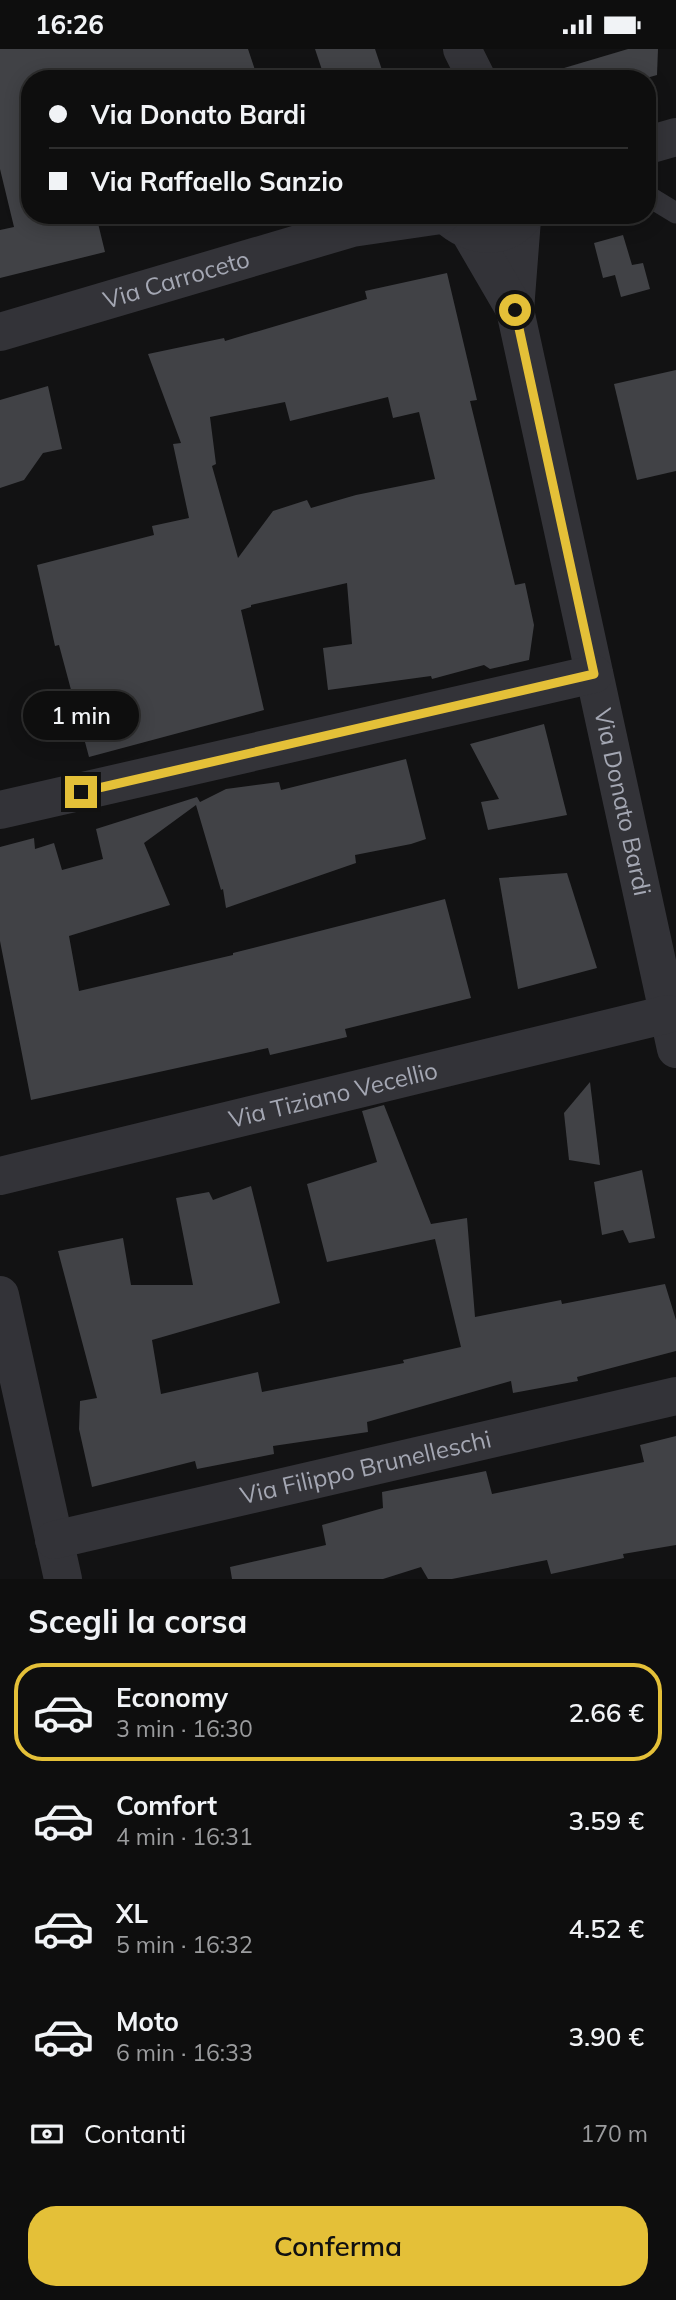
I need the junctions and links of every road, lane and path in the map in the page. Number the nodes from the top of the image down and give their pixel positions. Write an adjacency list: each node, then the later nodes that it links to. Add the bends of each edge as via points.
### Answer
1 (676, 137): 2 (street)
2 (656, 143)
3 (656, 201): 4 (lane)
4 (676, 213)
5 (355, 224): 11 (street, Via Carroceto)
6 (454, 224): 10 (street, Via Donato Bardi)
7 (459, 224): 8 (street, Via Carroceto, via 482,234)
8 (515, 224)
9 (523, 224): 10 (street, Via Donato Bardi)
10 (515, 310): 12 (street, Via Donato Bardi)
11 (0, 332)
12 (594, 674): 13 (street); 14 (street, Via Donato Bardi)
13 (0, 810)
14 (672, 1032): 15 (street, Via Tiziano Vecellio)
15 (0, 1176)
16 (0, 1296): 18 (street)
17 (676, 1396): 18 (street, Via Filippo Brunelleschi)
18 (54, 1541): 19 (street)
19 (63, 1579)

